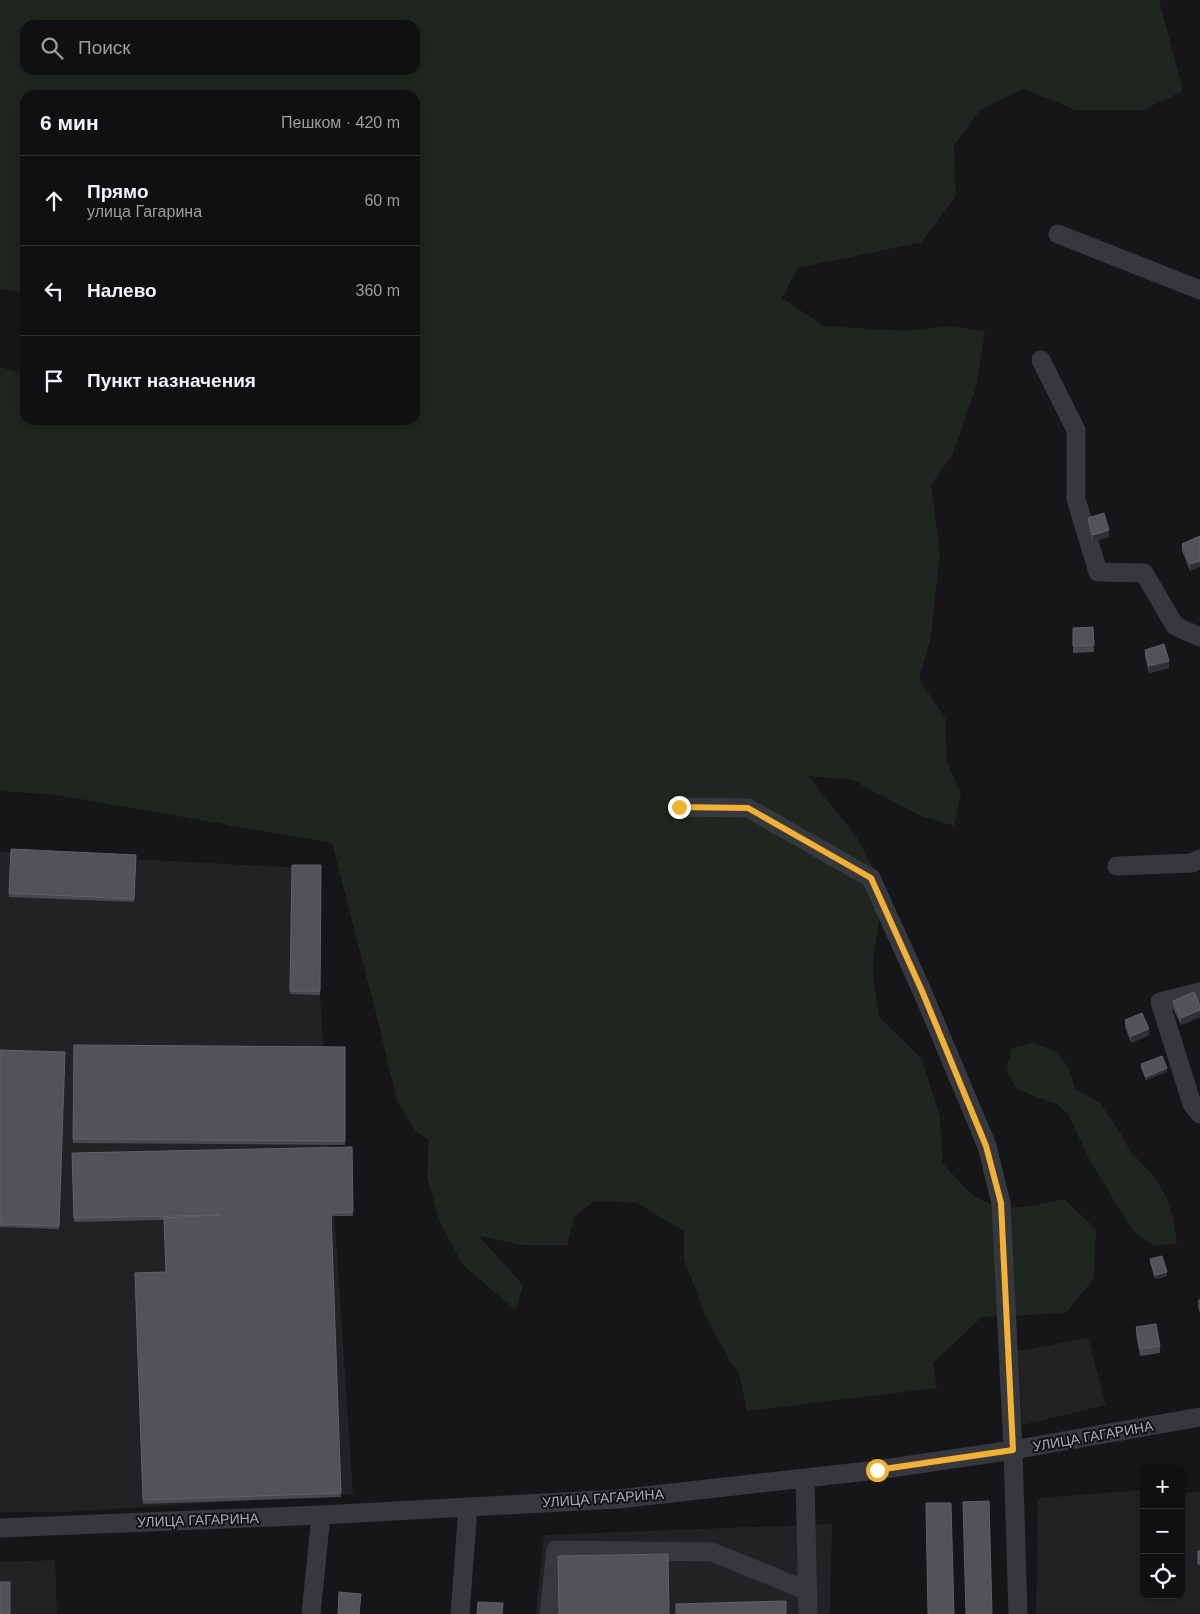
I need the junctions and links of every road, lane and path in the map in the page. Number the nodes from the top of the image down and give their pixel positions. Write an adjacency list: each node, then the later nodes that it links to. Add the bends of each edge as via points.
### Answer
1 (1058, 234): 2 (street)
2 (1200, 290)
3 (1041, 360): 4 (street, via 1076,430 1076,499 1098,572 1144,573 1175,626)
4 (1200, 637)
5 (679, 807): 11 (street, via 748,808 871,878 986,1146 1001,1203)
6 (1200, 860): 7 (street)
7 (1117, 866)
8 (1200, 992): 9 (street, via 1160,1002 1192,1104)
9 (1200, 1114)
10 (1200, 1417): 11 (street, УЛИЦА ГАГАРИНА)
11 (1013, 1450): 12 (street, УЛИЦА ГАГАРИНА); 21 (street)
12 (805, 1478): 13 (street, УЛИЦА ГАГАРИНА, via 618,1498); 16 (street)
13 (468, 1507): 14 (street, УЛИЦА ГАГАРИНА); 18 (street)
14 (321, 1515): 15 (street, УЛИЦА ГАГАРИНА); 17 (street)
15 (0, 1528)
16 (808, 1591): 19 (street, via 712,1552 556,1550); 20 (street)
17 (311, 1614)
18 (460, 1614)
19 (550, 1614)
20 (808, 1614)
21 (1018, 1614)

